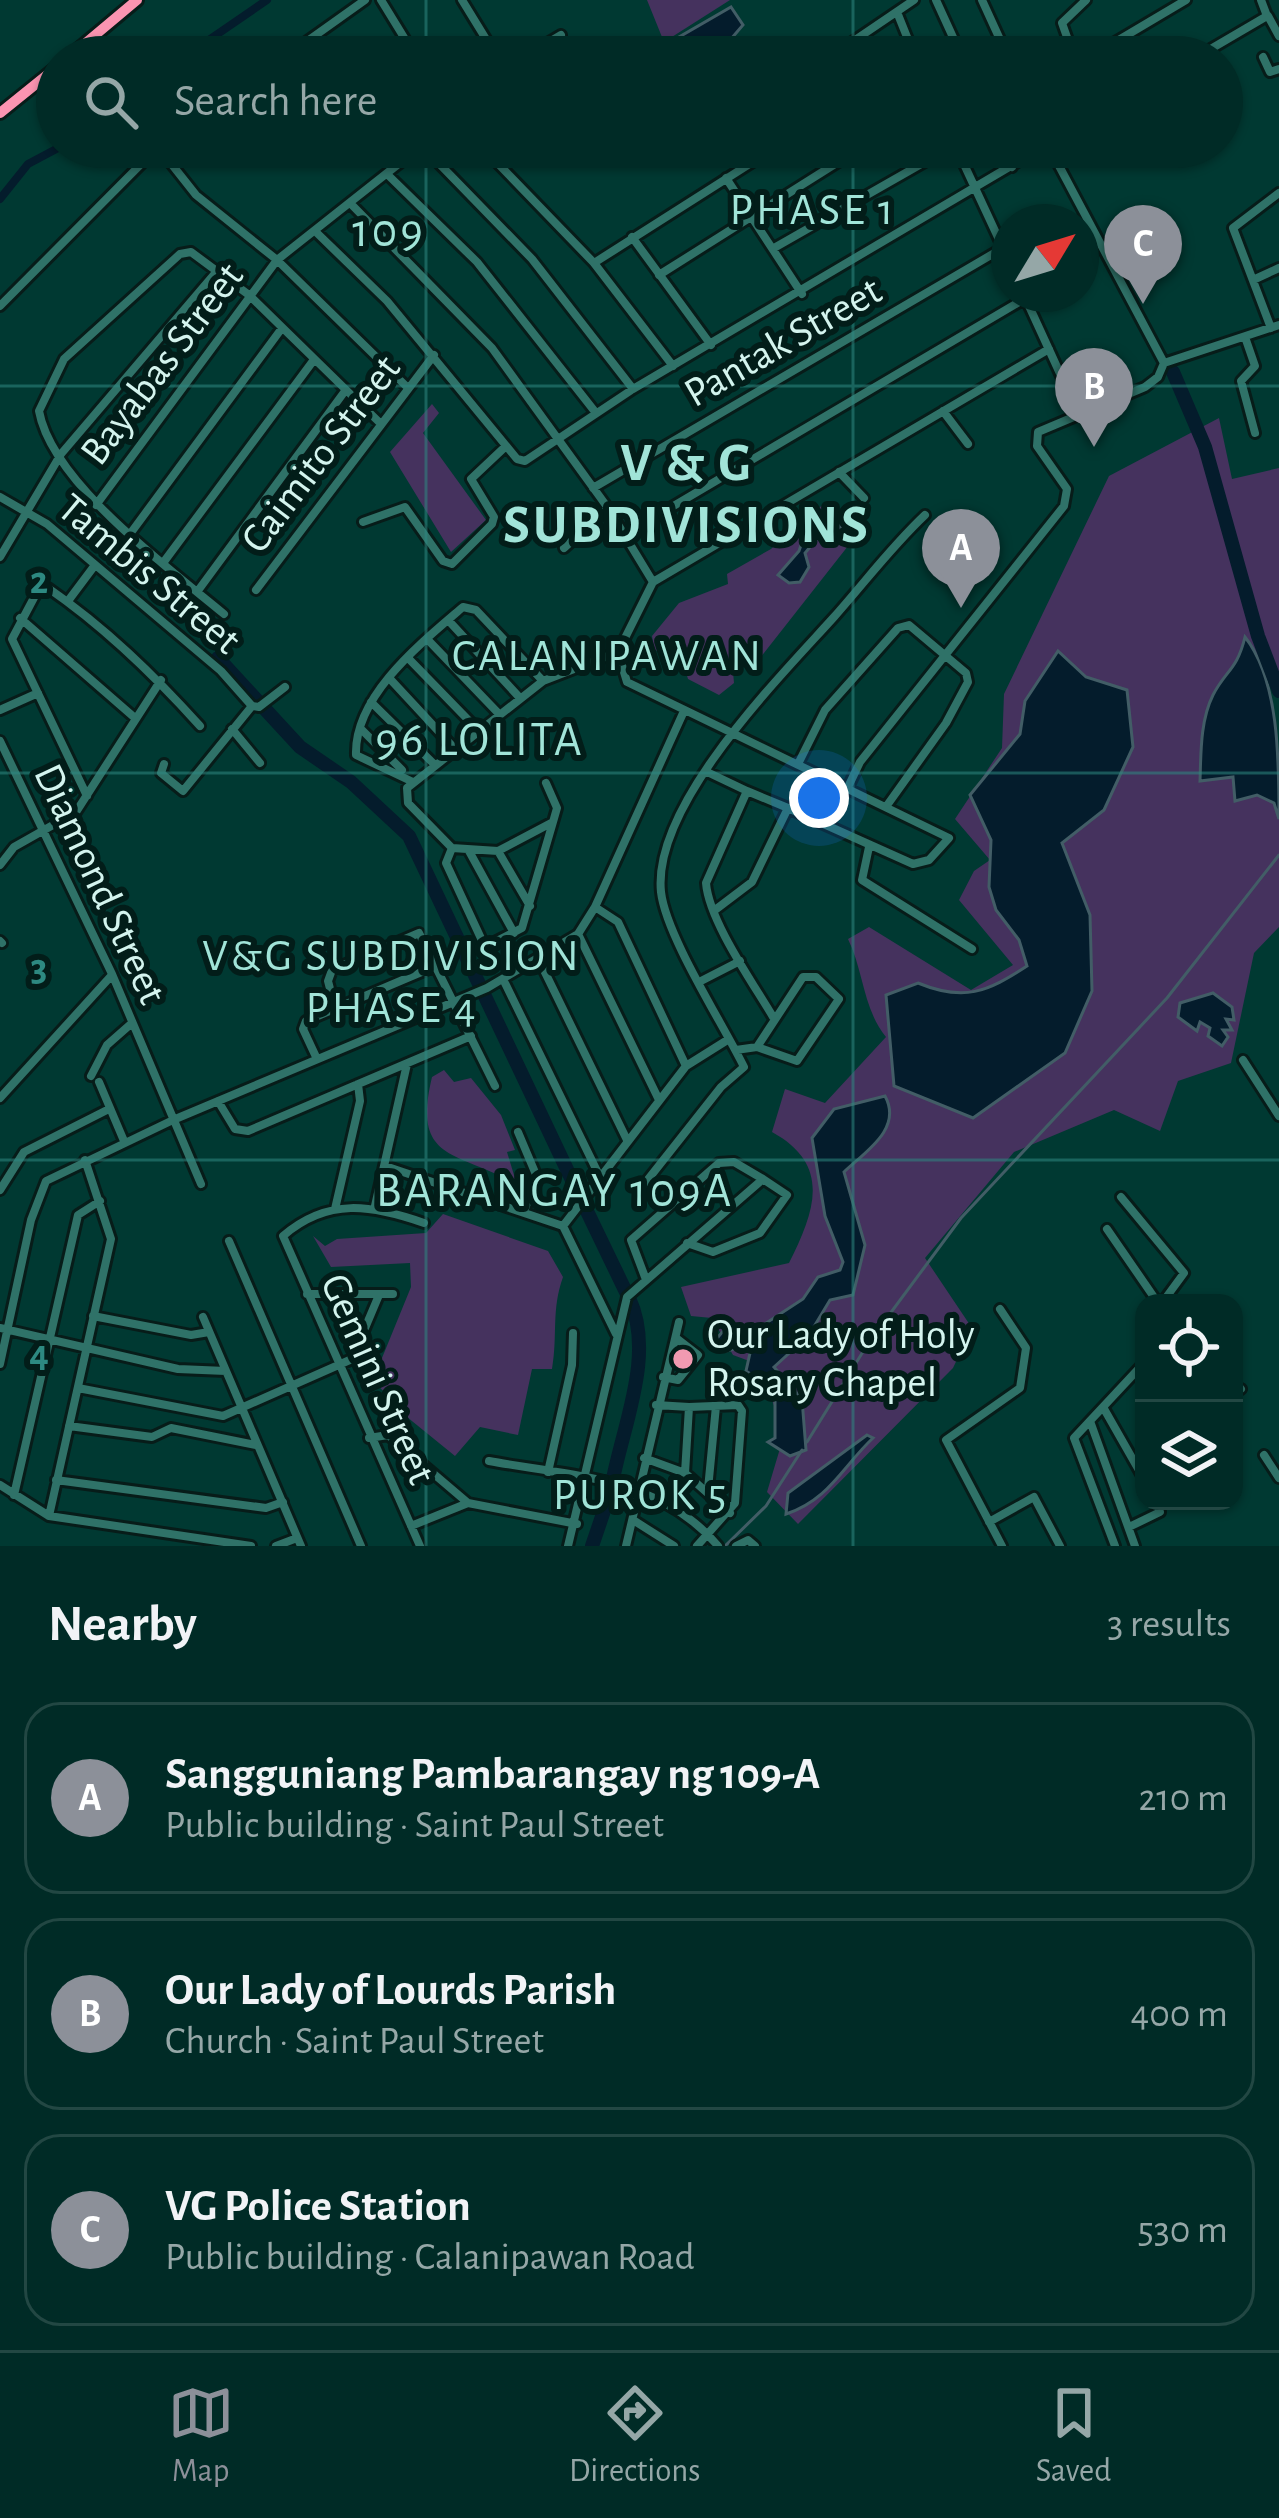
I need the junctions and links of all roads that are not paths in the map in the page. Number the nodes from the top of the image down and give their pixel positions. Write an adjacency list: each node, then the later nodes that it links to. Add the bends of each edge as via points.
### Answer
1 (137, 0): 14 (highway)
2 (365, 0): 11 (street)
3 (381, 0): 16 (street)
4 (462, 0): 17 (street)
5 (914, 0): 12 (street)
6 (936, 0): 20 (street)
7 (982, 0): 21 (street)
8 (1085, 0): 22 (street, via 1062,23)
9 (1186, 0): 23 (street)
10 (1261, 0): 13 (street)
11 (350, 4): 15 (street)
12 (897, 12): 18 (street); 19 (street)
13 (1267, 16): 24 (street); 25 (street)
14 (93, 36)
15 (311, 36)
16 (403, 36)
17 (484, 36)
18 (861, 36)
19 (907, 36)
20 (952, 36)
21 (998, 36)
22 (1067, 36)
23 (1125, 36)
24 (1233, 36)
25 (1279, 36)
26 (1263, 57): 27 (street, via 1270,72)
27 (1279, 69)
28 (36, 84): 29 (highway)
29 (0, 113)
30 (137, 168): 60 (street)
31 (175, 168): 52 (street)
32 (396, 168): 41 (street, Bayabas Street)
33 (442, 168): 73 (street, via 532,259)
34 (502, 168): 53 (street)
35 (741, 168): 42 (street)
36 (827, 168): 46 (street)
37 (917, 168): 50 (street)
38 (965, 168): 43 (street)
39 (1009, 168): 43 (street)
40 (1057, 168): 70 (street)
41 (388, 175): 45 (street, Bayabas Street); 76 (street, via 476,262)
42 (725, 178): 46 (street); 49 (street)
43 (976, 188): 47 (street); 58 (street)
44 (1279, 193): 57 (street, via 1234,224)
45 (352, 205): 48 (street, Bayabas Street); 80 (street, via 492,349)
46 (750, 214): 50 (street); 56 (street)
47 (991, 221)
48 (317, 232): 52 (street, Bayabas Street); 68 (street)
49 (632, 237): 53 (street); 56 (street)
50 (774, 248): 58 (street)
51 (991, 255): 85 (street, Pantak Street)
52 (277, 260): 59 (street, Bayabas Street); 72 (street)
53 (594, 263): 71 (street)
54 (1279, 268): 57 (street)
55 (217, 271): 59 (street); 83 (street); 83 (street, via 185,251 64,358 40,418)
56 (659, 275): 66 (street)
57 (1253, 280): 63 (street)
58 (802, 294): 66 (street)
59 (249, 296): 64 (street); 88 (street, Bayabas Street)
60 (0, 306)
61 (998, 312): 94 (street)
62 (1032, 312): 67 (street)
63 (1275, 326): 65 (street)
64 (282, 328): 69 (street); 93 (street)
65 (1245, 337): 70 (street); 79 (street, via 1255,366 1240,381)
66 (711, 345): 71 (street)
67 (1049, 349): 75 (street); 77 (street)
68 (434, 355): 72 (street, Caimito Street); 82 (street)
69 (313, 361): 74 (street); 97 (street)
70 (1164, 363): 77 (street, via 1145,388)
71 (673, 366): 73 (street)
72 (407, 387): 78 (street, Caimito Street)
73 (632, 389): 76 (street)
74 (345, 391): 78 (street); 101 (street)
75 (943, 411): 81 (street); 84 (street)
76 (596, 413): 80 (street)
77 (1079, 415): 108 (street, via 1036,436 1067,490 1064,506)
78 (380, 423): 100 (street, Caimito Street)
79 (1256, 433)
80 (557, 439): 82 (street, via 525,461); 85 (street)
81 (968, 444)
82 (506, 446): 92 (street, via 471,479 492,524 452,564 405,507)
83 (61, 454): 88 (street); 90 (street)
84 (839, 472): 87 (street); 99 (street)
85 (593, 488): 89 (street)
86 (0, 496): 90 (street, Tambis Street)
87 (864, 498)
88 (96, 505): 93 (street)
89 (608, 508): 94 (street); 95 (street)
90 (25, 512): 96 (street); 98 (street, Tambis Street)
91 (926, 515): 126 (street)
92 (363, 522)
93 (130, 534): 97 (street)
94 (626, 534): 99 (street)
95 (564, 548)
96 (0, 557)
97 (163, 563): 101 (street)
98 (95, 565): 102 (street); 117 (street, Tambis Street)
99 (653, 582): 107 (street)
100 (256, 590)
101 (197, 592): 103 (street)
102 (68, 602): 104 (street, via 44,588); 110 (street)
103 (224, 614)
104 (20, 618): 114 (street, via 12,639); 121 (street)
105 (447, 620): 106 (street); 112 (street, via 470,604); 115 (street)
106 (428, 640): 109 (street); 120 (street)
107 (618, 652): 112 (street); 119 (street, via 627,682)
108 (945, 654): 131 (street, via 901,626 825,710); 136 (street); 139 (street, via 968,677 965,693)
109 (409, 659): 111 (street); 125 (street)
110 (161, 680): 121 (street); 122 (street)
111 (390, 680): 116 (street); 128 (street)
112 (543, 681): 115 (street)
113 (285, 687): 117 (street)
114 (38, 693): 118 (street); 138 (street)
115 (520, 698): 120 (street)
116 (371, 702): 123 (street); 132 (street)
117 (252, 706): 124 (street)
118 (0, 710)
119 (684, 711): 126 (street); 149 (street)
120 (500, 715): 125 (street)
121 (135, 718): 138 (street)
122 (200, 726)
123 (361, 728): 134 (street); 134 (street, via 356,755)
124 (232, 729): 129 (street); 130 (street, via 183,791 161,773)
125 (479, 731): 128 (street)
126 (732, 732): 131 (street); 133 (street)
127 (0, 740): 142 (street, Diamond Street)
128 (455, 749): 132 (street)
129 (260, 763)
130 (164, 764)
131 (798, 764): 136 (street)
132 (435, 765): 134 (street)
133 (706, 771): 137 (street); 159 (street, via 660,875 668,916)
134 (409, 778): 143 (street, via 408,803)
135 (546, 783): 141 (street)
136 (849, 785): 139 (street)
137 (747, 791): 140 (street); 150 (street, via 708,870)
138 (87, 796): 142 (street, via 70,818)
139 (888, 805): 144 (street, via 949,837 923,863)
140 (788, 808): 144 (street); 150 (street, via 749,887)
141 (554, 822): 146 (street); 148 (street)
142 (42, 831): 147 (street); 157 (street, Diamond Street)
143 (452, 848): 145 (street); 151 (street, via 446,863 481,943)
144 (868, 848): 153 (street, via 862,880)
145 (469, 851): 146 (street); 151 (street)
146 (498, 851): 148 (street)
147 (0, 863)
148 (530, 906): 151 (street)
149 (596, 908): 152 (street); 171 (street, via 618,922)
150 (715, 910): 155 (street)
151 (514, 933)
152 (578, 934): 154 (street); 175 (street)
153 (972, 950)
154 (538, 958): 158 (street); 182 (street)
155 (740, 961): 159 (street); 162 (street)
156 (438, 965): 160 (street); 161 (street); 161 (street, via 419,933 332,970)
157 (112, 974): 163 (street, Diamond Street); 174 (street)
158 (503, 979): 160 (street); 185 (street)
159 (701, 981): 165 (street)
160 (455, 1002): 164 (street); 168 (street)
161 (334, 1008): 168 (street, via 303,1024)
162 (773, 1017): 166 (street); 166 (street, via 809,975 839,999 797,1061)
163 (132, 1023): 177 (street, via 106,1045 95,1079); 179 (street, Diamond Street)
164 (472, 1036): 170 (street); 173 (street)
165 (728, 1039): 167 (street); 171 (street)
166 (758, 1047): 167 (street)
167 (736, 1050): 188 (street, via 744,1070)
168 (317, 1059): 176 (street)
169 (1243, 1060): 178 (street)
170 (407, 1064): 172 (street); 184 (street)
171 (686, 1066): 175 (street)
172 (358, 1084): 176 (street, via 240,1132); 193 (street)
173 (495, 1085)
174 (0, 1098)
175 (659, 1100): 182 (street)
176 (218, 1101): 179 (street)
177 (109, 1108): 181 (street); 189 (street, via 24,1152)
178 (1279, 1116)
179 (173, 1120): 181 (street); 187 (street, Diamond Street)
180 (518, 1132): 194 (street, via 537,1177)
181 (124, 1141): 183 (street)
182 (628, 1141): 185 (street)
183 (85, 1160): 191 (street); 212 (street, via 41,1189)
184 (385, 1166): 192 (street); 194 (street)
185 (600, 1177): 196 (street)
186 (763, 1179): 199 (street); 199 (street, via 788,1195 760,1233 713,1252); 200 (street, via 734,1162 719,1163 632,1240)
187 (201, 1184)
188 (642, 1187)
189 (0, 1190)
190 (1121, 1197): 205 (street, via 1184,1273)
191 (100, 1201): 209 (street, via 111,1239); 216 (street, via 78,1215)
192 (375, 1206): 193 (street); 195 (street)
193 (335, 1208): 201 (street, Gemini Street, via 283,1236)
194 (524, 1211): 196 (street)
195 (424, 1223)
196 (562, 1226): 208 (street)
197 (1107, 1229): 204 (street)
198 (229, 1241): 224 (street)
199 (687, 1243): 200 (street)
200 (645, 1277): 207 (street)
201 (307, 1294): 202 (street); 220 (street, Gemini Street)
202 (379, 1294): 203 (street); 220 (street, via 358,1354)
203 (393, 1294)
204 (1154, 1294)
205 (1167, 1294)
206 (1000, 1309): 254 (street, via 1026,1348 1020,1388 946,1440)
207 (622, 1313): 208 (street); 215 (street)
208 (606, 1314): 215 (street)
209 (93, 1316): 213 (street); 218 (street)
210 (203, 1317): 213 (street)
211 (680, 1322): 217 (street)
212 (4, 1329): 216 (street); 219 (street)
213 (209, 1332): 221 (street)
214 (573, 1333): 239 (street)
215 (617, 1336): 242 (street)
216 (49, 1339): 218 (street); 247 (street)
217 (676, 1339): 223 (street); 223 (street, via 698,1355 678,1380)
218 (86, 1347): 221 (street); 225 (street)
219 (0, 1364)
220 (336, 1366): 224 (street); 233 (street, Gemini Street)
221 (226, 1372): 230 (street)
222 (1135, 1373): 229 (street)
223 (663, 1378): 226 (street)
224 (290, 1387): 230 (street); 263 (street)
225 (78, 1388): 230 (street, via 213,1415); 232 (street)
226 (656, 1405): 228 (street); 236 (street)
227 (716, 1406): 228 (street); 246 (street); 251 (street, via 742,1411)
228 (689, 1407): 240 (street)
229 (1103, 1407): 231 (street); 238 (street)
230 (242, 1409): 234 (street)
231 (1090, 1421): 257 (street); 274 (street, via 1075,1447)
232 (68, 1426): 234 (street, via 145,1437 171,1428); 243 (street)
233 (369, 1438): 249 (street, via 388,1435); 256 (street, Gemini Street)
234 (258, 1445): 248 (street)
235 (1264, 1455): 241 (street)
236 (644, 1458): 240 (street); 245 (street)
237 (489, 1461): 239 (street)
238 (1135, 1463)
239 (548, 1472): 242 (street)
240 (685, 1473): 246 (street)
241 (1279, 1478)
242 (586, 1479): 245 (street); 255 (street)
243 (56, 1480): 248 (street, via 266,1508); 252 (street)
244 (0, 1485): 247 (street)
245 (638, 1490): 253 (street); 258 (street, via 674,1505)
246 (708, 1491): 251 (street)
247 (14, 1495): 252 (street)
248 (283, 1502): 259 (street)
249 (468, 1503): 255 (street); 256 (street)
250 (1159, 1510): 257 (street)
251 (730, 1513): 258 (street)
252 (49, 1516): 261 (street)
253 (632, 1520): 266 (street); 267 (street)
254 (989, 1522): 272 (street); 273 (street, via 1034,1497)
255 (577, 1524): 265 (street)
256 (412, 1526): 264 (street, Gemini Street)
257 (1129, 1527): 260 (street)
258 (710, 1535): 268 (street); 269 (street)
259 (299, 1542): 262 (street)
260 (1134, 1544): 274 (street)
261 (251, 1546)
262 (276, 1546)
263 (361, 1546)
264 (420, 1546)
265 (568, 1546)
266 (626, 1546)
267 (674, 1546)
268 (697, 1546)
269 (718, 1546)
270 (736, 1546): 271 (street)
271 (755, 1546)
272 (1002, 1546)
273 (1060, 1546)
274 (1119, 1546)

